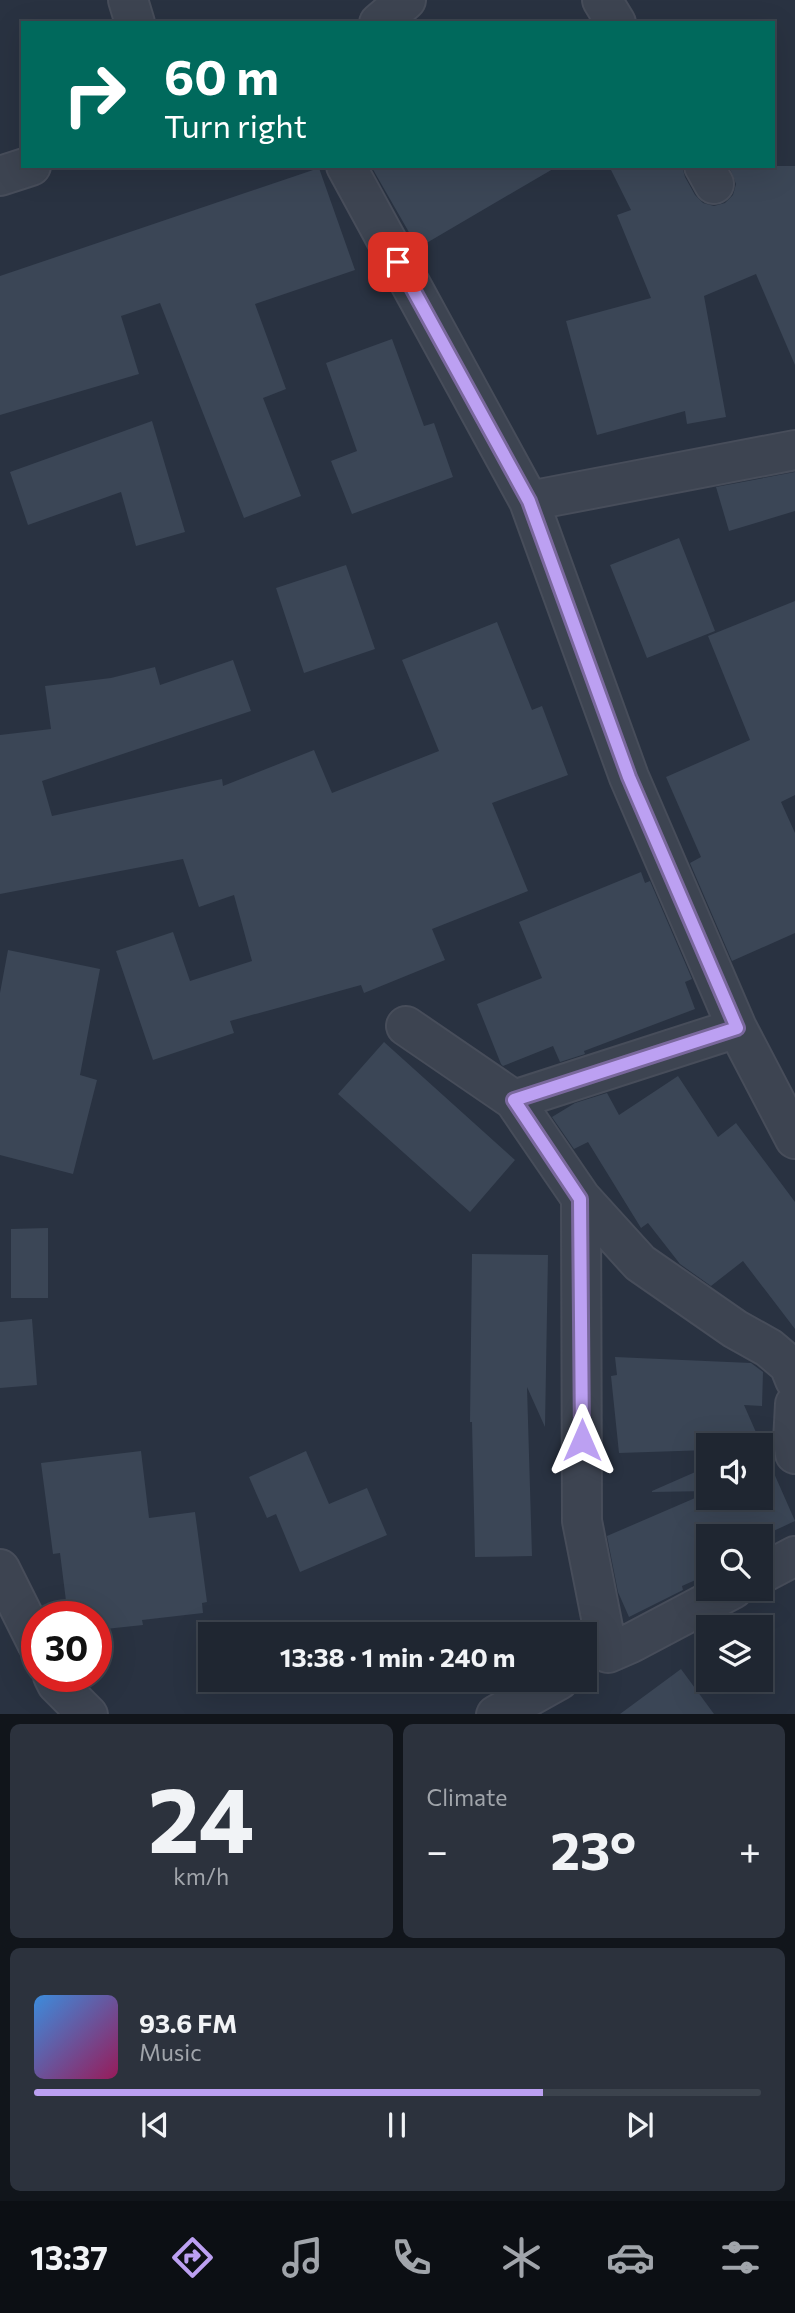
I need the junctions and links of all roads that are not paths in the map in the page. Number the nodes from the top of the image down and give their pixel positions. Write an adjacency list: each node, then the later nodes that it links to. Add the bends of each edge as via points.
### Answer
1 (128, 0): 4 (street)
2 (406, 0): 5 (street)
3 (602, 0): 6 (street)
4 (134, 21)
5 (381, 21)
6 (615, 21)
7 (25, 168): 9 (street)
8 (347, 168): 11 (street)
9 (0, 176)
10 (795, 450): 11 (street)
11 (529, 501): 13 (street, via 629,777)
12 (406, 1026): 14 (street)
13 (737, 1028): 14 (street); 15 (street)
14 (514, 1100): 16 (street)
15 (795, 1139)
16 (580, 1199): 17 (street, via 640,1263 769,1348 789,1365); 25 (street, via 582,1521)
17 (795, 1380)
18 (795, 1404): 19 (street)
19 (795, 1454)
20 (795, 1556): 21 (street)
21 (773, 1568)
22 (0, 1569): 24 (street)
23 (710, 1601): 26 (street)
24 (21, 1611)
25 (592, 1622)
26 (597, 1660)
27 (65, 1692): 29 (street)
28 (537, 1692): 30 (street)
29 (88, 1714)
30 (496, 1714)

